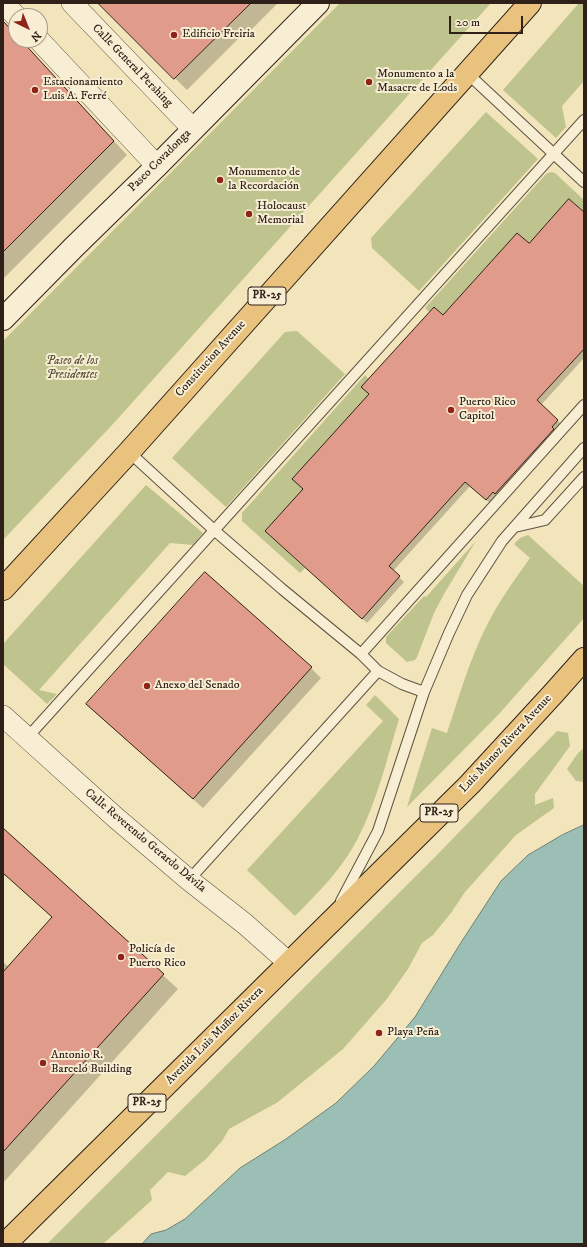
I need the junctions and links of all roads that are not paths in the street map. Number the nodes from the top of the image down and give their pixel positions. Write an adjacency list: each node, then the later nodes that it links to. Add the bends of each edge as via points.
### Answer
1 (72, 3): 7 (street, Calle General Pershing)
2 (318, 3): 7 (street, Paseo Covadonga)
3 (530, 3): 5 (main road, Constitucion Avenue / PR-25)
4 (46, 48): 9 (street)
5 (467, 74): 8 (lane); 14 (main road, Constitucion Avenue / PR-25)
6 (584, 120): 8 (lane)
7 (193, 129): 9 (street, Paseo Covadonga)
8 (553, 154): 10 (lane); 17 (lane)
9 (157, 166): 11 (street, Paseo Covadonga)
10 (584, 182)
11 (3, 320)
12 (584, 404): 19 (lane)
13 (584, 448): 16 (lane)
14 (129, 452): 17 (lane); 18 (main road, Constitucion Avenue / PR-25)
15 (584, 477): 16 (lane, via 545,520)
16 (515, 527): 22 (lane, via 502,541 467,595)
17 (214, 530): 19 (lane); 24 (lane)
18 (3, 589)
19 (361, 654): 21 (lane)
20 (584, 659): 26 (main road, Luis Munoz Rivera Avenue / PR-25, via 470,784)
21 (378, 671): 22 (lane); 25 (lane)
22 (424, 692): 26 (lane, via 378,831)
23 (3, 716): 24 (street, Calle Reverendo Gerardo Dávila)
24 (28, 738): 25 (street, Calle Reverendo Gerardo Dávila)
25 (189, 880): 27 (street, Calle Reverendo Gerardo Dávila, via 246,924)
26 (332, 919): 27 (main road, Luis Munoz Rivera Avenue / PR-25)
27 (289, 963): 28 (main road, Avenida Luis Muñoz Rivera / PR-25)
28 (5, 1244)

